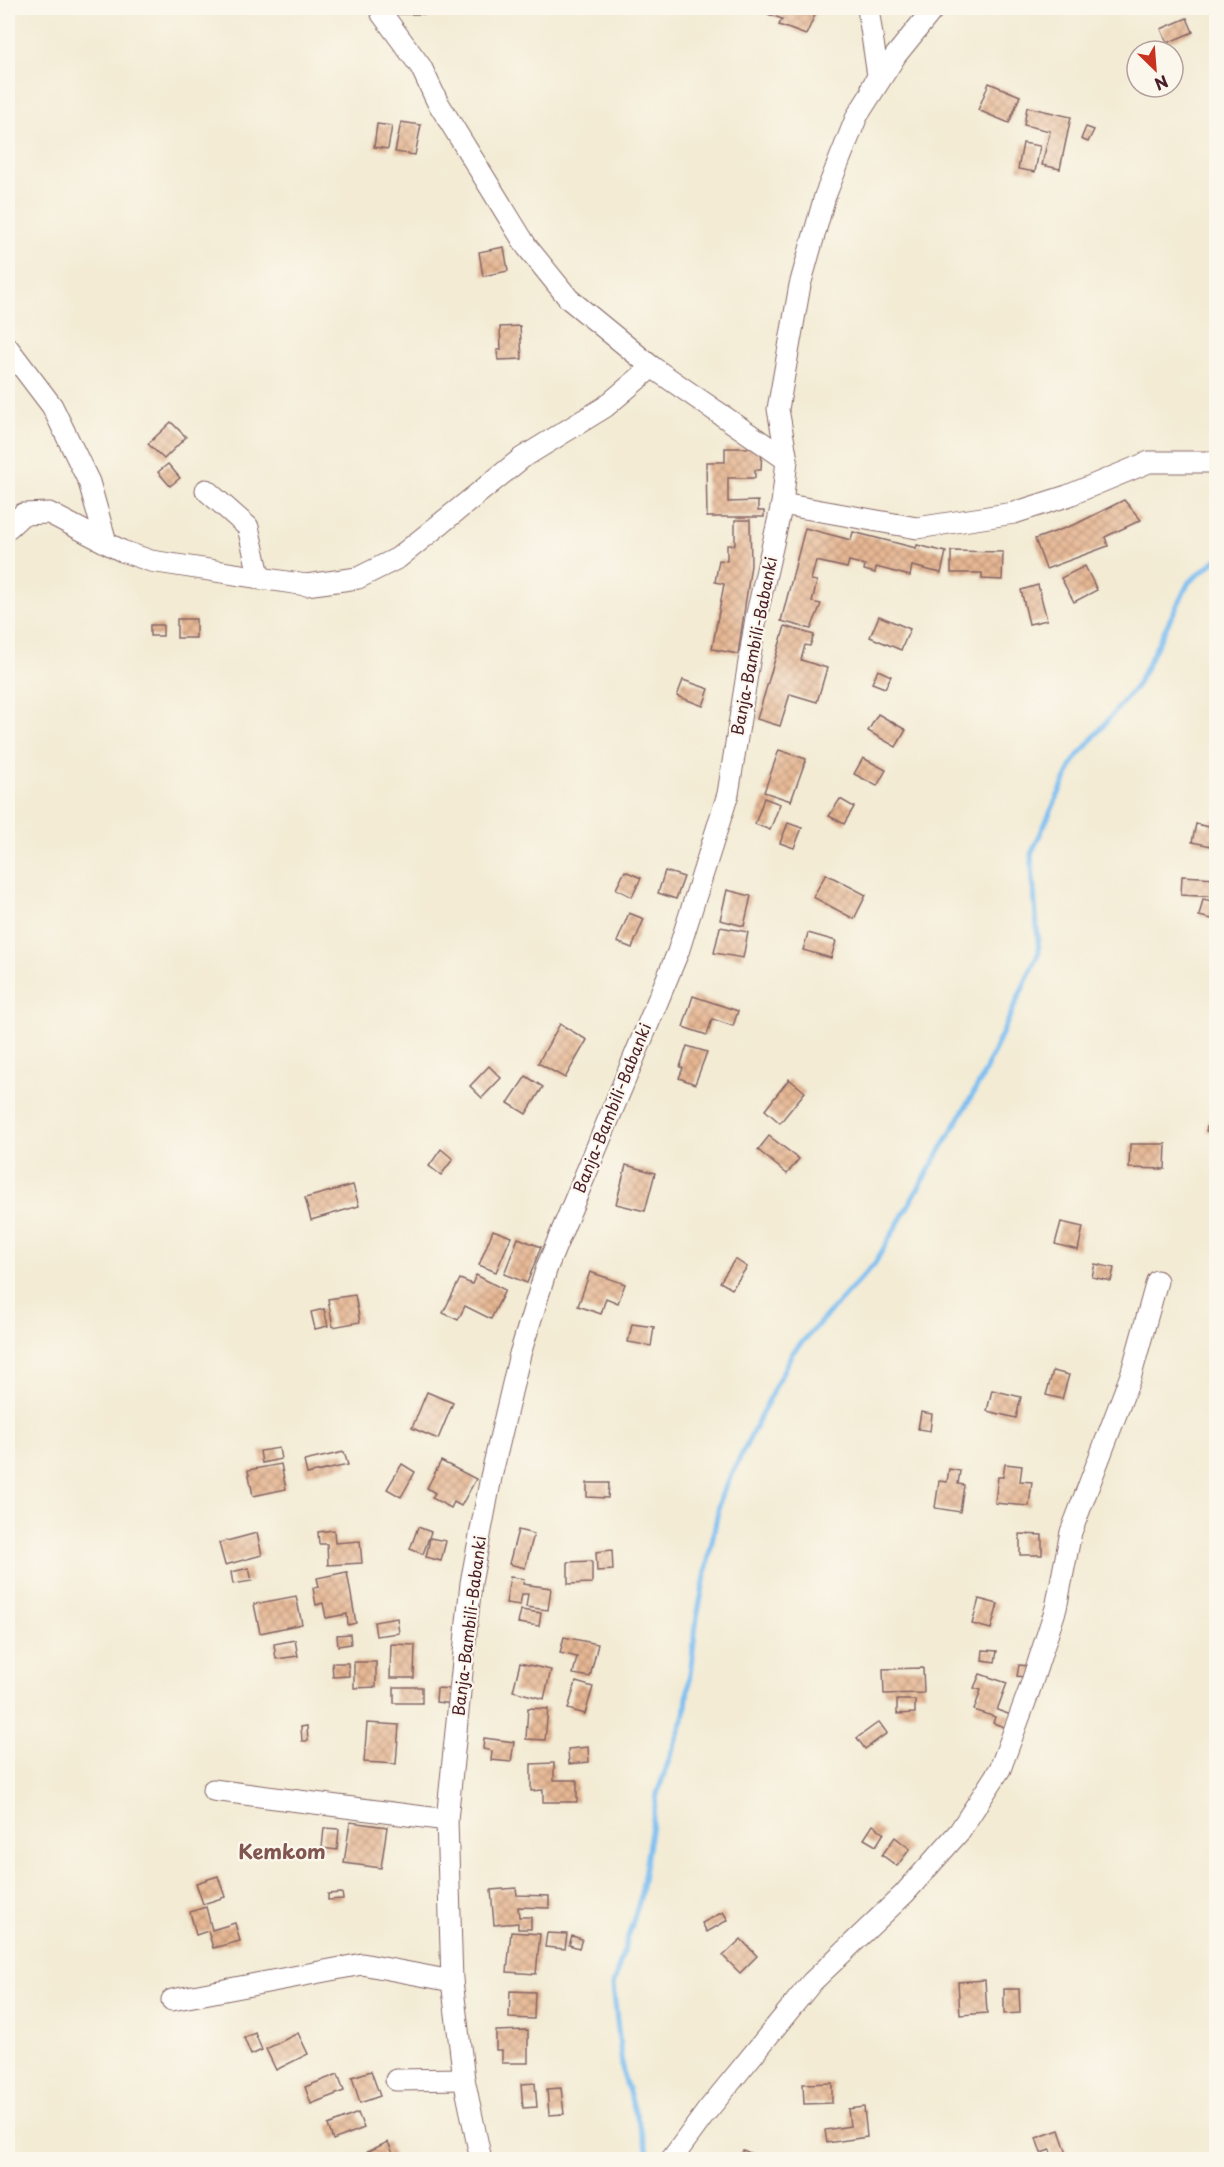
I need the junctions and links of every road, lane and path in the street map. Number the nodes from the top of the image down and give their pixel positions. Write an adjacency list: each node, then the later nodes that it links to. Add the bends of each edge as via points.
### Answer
1 (376, 8): 5 (street)
2 (381, 8): 5 (street, via 421,67)
3 (868, 8): 6 (street, via 878,76)
4 (934, 8): 6 (street, via 896,55)
5 (437, 101): 8 (street, via 527,247 562,291)
6 (857, 116): 9 (street, Banja-Bambili-Babanki, via 825,196 800,285 778,409)
7 (8, 348): 14 (street, via 52,406 89,482)
8 (652, 367): 9 (street); 15 (street, via 605,407 522,458 398,558 358,578 306,585)
9 (787, 460): 12 (street, Banja-Bambili-Babanki)
10 (1216, 462): 12 (street, via 1149,462 1014,513 917,528)
11 (206, 490): 15 (street, via 248,527)
12 (782, 504): 18 (street, Banja-Bambili-Babanki, via 756,618 728,794 678,952 547,1267 520,1354 471,1583)
13 (8, 528): 14 (street, via 23,514 49,513)
14 (106, 542): 15 (street, via 151,561)
15 (260, 579)
16 (1157, 1281): 24 (street, via 1131,1375 1071,1532 1056,1608 1000,1769 959,1832 904,1894 812,1982)
17 (213, 1790): 18 (street)
18 (447, 1820): 19 (street, Banja-Bambili-Babanki)
19 (452, 1981): 20 (street, via 362,1964); 21 (street, Banja-Bambili-Babanki)
20 (172, 2000)
21 (464, 2079): 22 (street); 23 (street, Banja-Bambili-Babanki)
22 (396, 2080)
23 (481, 2160)
24 (671, 2160)

